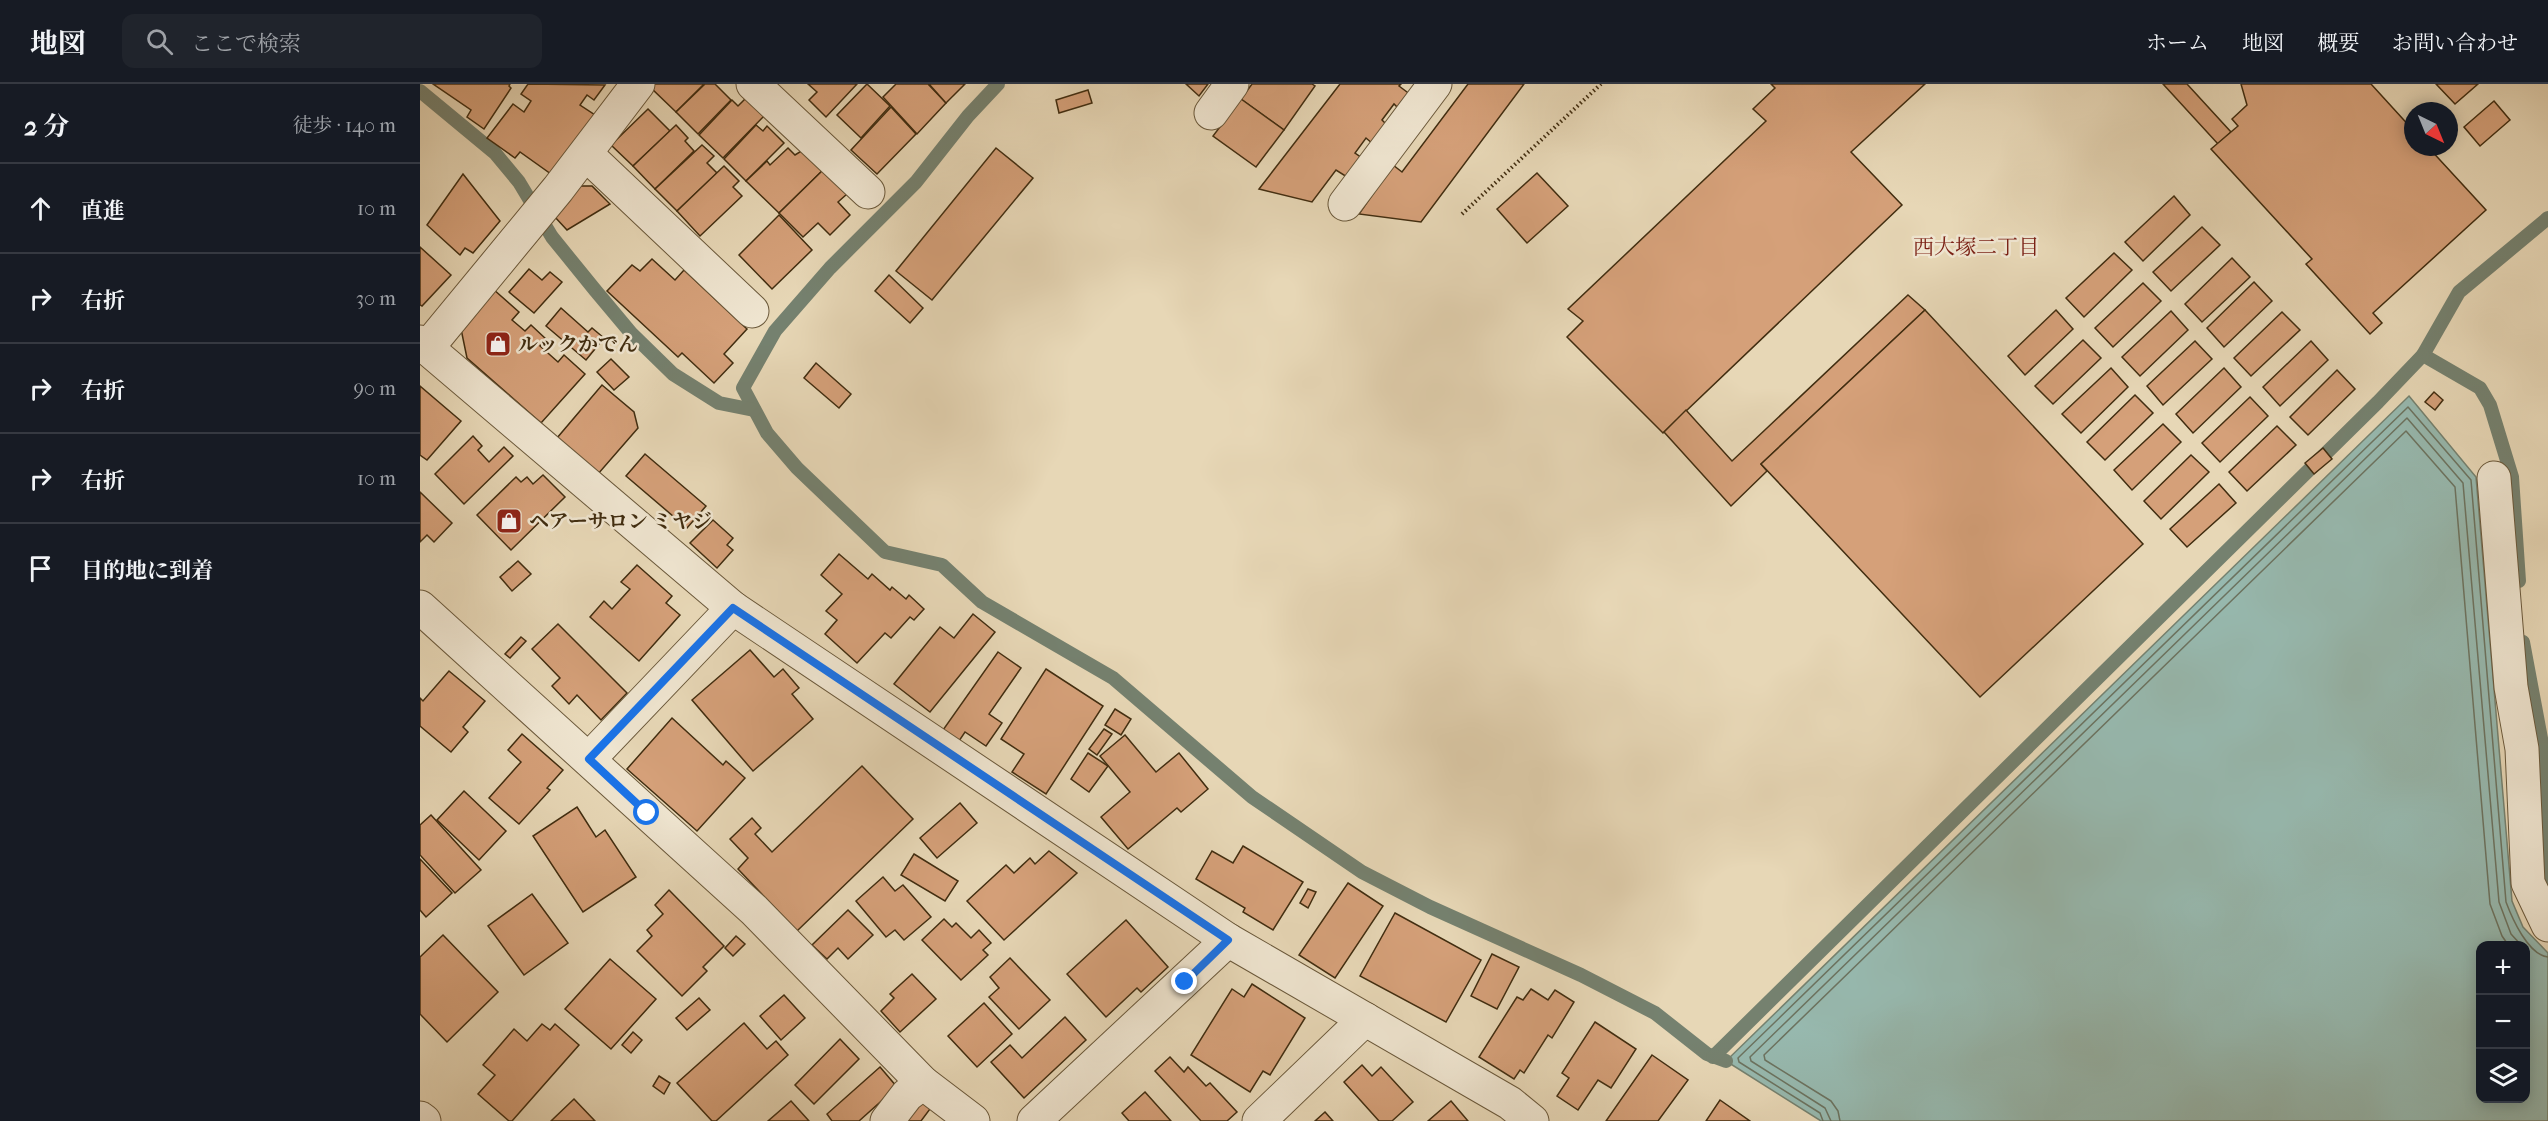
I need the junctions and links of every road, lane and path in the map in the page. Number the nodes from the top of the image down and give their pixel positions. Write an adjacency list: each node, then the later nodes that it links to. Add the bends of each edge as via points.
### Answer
1 (638, 84): 7 (street)
2 (753, 84): 8 (street)
3 (1232, 84): 6 (street)
4 (1435, 84): 9 (street)
5 (1601, 84): 10 (path)
6 (1211, 113)
7 (586, 154): 11 (street); 12 (street)
8 (868, 192)
9 (1345, 204)
10 (1462, 214)
11 (752, 311)
12 (424, 345): 15 (street)
13 (2494, 477): 17 (street, via 2511,687 2522,749 2528,883)
14 (420, 608): 16 (street)
15 (733, 608): 16 (street); 18 (street)
16 (589, 759): 20 (street, via 754,910)
17 (2548, 925)
18 (1228, 940): 19 (street); 25 (street)
19 (1365, 1019): 26 (street); 27 (street, via 1510,1103)
20 (923, 1083): 23 (street, via 907,1095); 24 (street)
21 (420, 1118): 22 (street)
22 (424, 1121)
23 (887, 1121)
24 (974, 1121)
25 (1034, 1121)
26 (1259, 1121)
27 (1532, 1121)

